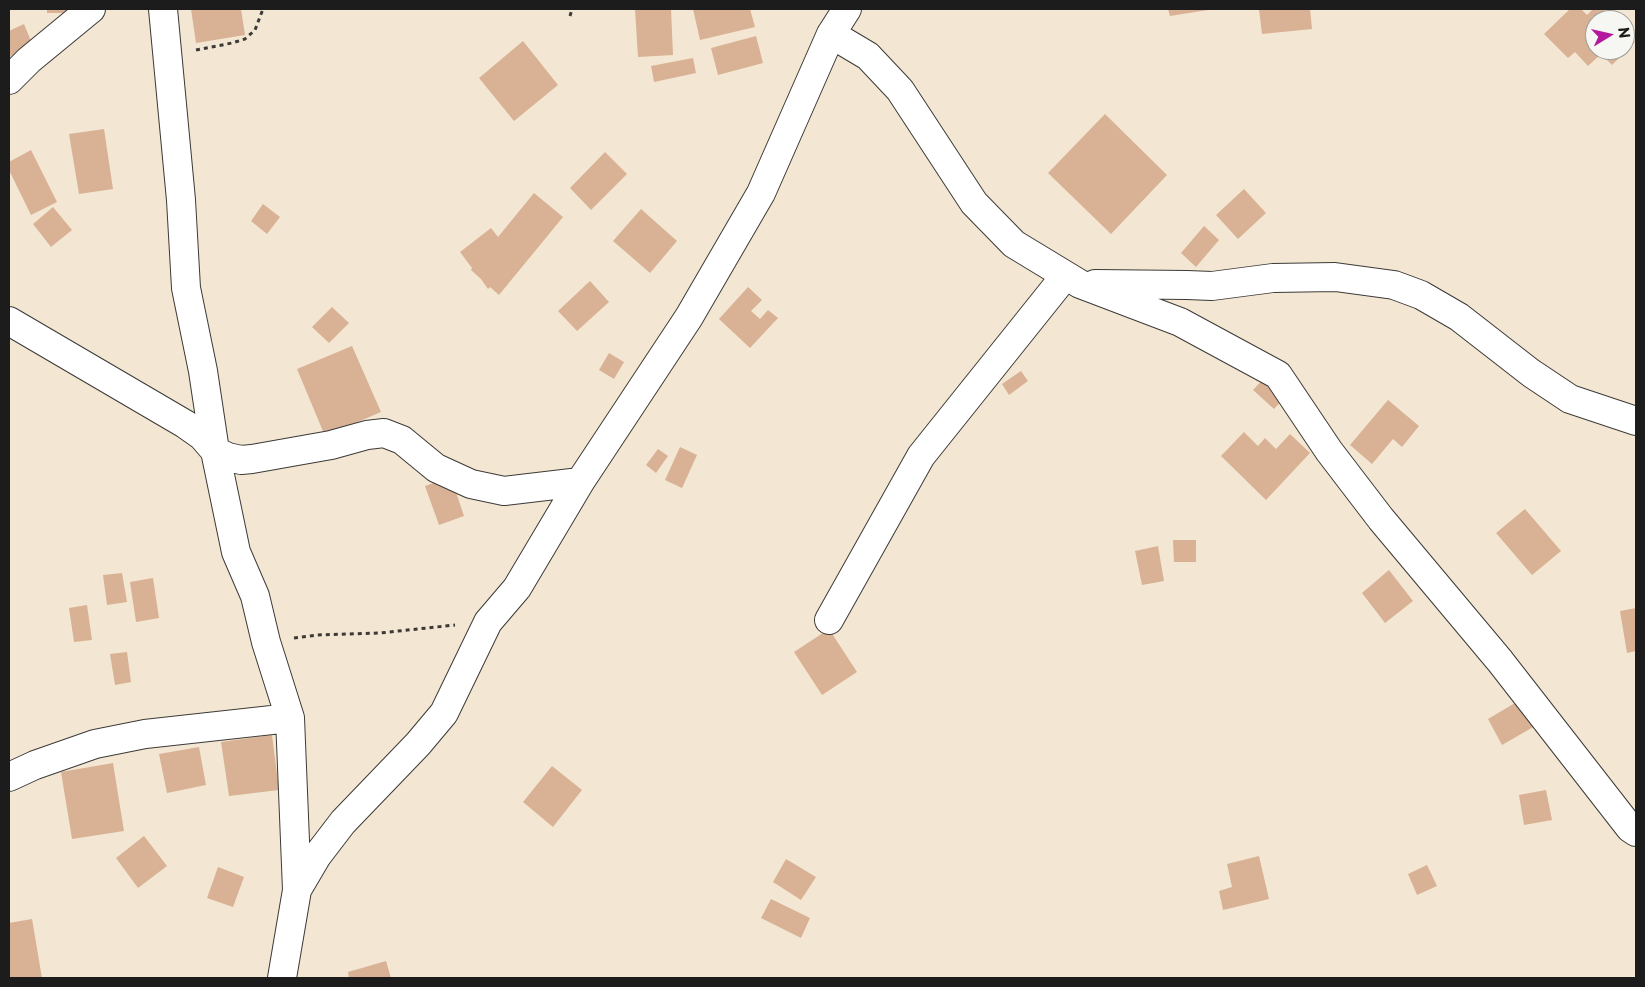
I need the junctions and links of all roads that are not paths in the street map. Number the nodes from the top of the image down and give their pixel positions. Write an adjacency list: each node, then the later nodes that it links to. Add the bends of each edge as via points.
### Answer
1 (91, 9): 5 (street)
2 (163, 9): 9 (street, via 186,288 203,371)
3 (847, 9): 4 (street)
4 (831, 34): 6 (street, via 868,56 900,90 980,210 1014,244); 10 (street, via 761,193 689,317)
5 (9, 80)
6 (1073, 280): 8 (street, via 1212,286 1273,278 1335,277 1394,284 1421,294 1459,316 1531,373 1570,398); 11 (street, via 921,456); 14 (street, via 1180,322 1278,375 1329,451 1381,519 1500,661)
7 (9, 321): 9 (street, via 185,424 202,436)
8 (1636, 420)
9 (214, 451): 10 (street, via 228,458 252,459 384,433 402,440 436,468 471,484 504,491); 12 (street, via 236,552 255,596)
10 (580, 482): 15 (street, via 517,588 488,622 444,713 343,822)
11 (829, 620)
12 (290, 718): 13 (street, via 112,740); 15 (street)
13 (9, 777)
14 (1636, 832)
15 (297, 890): 16 (street)
16 (282, 978)

